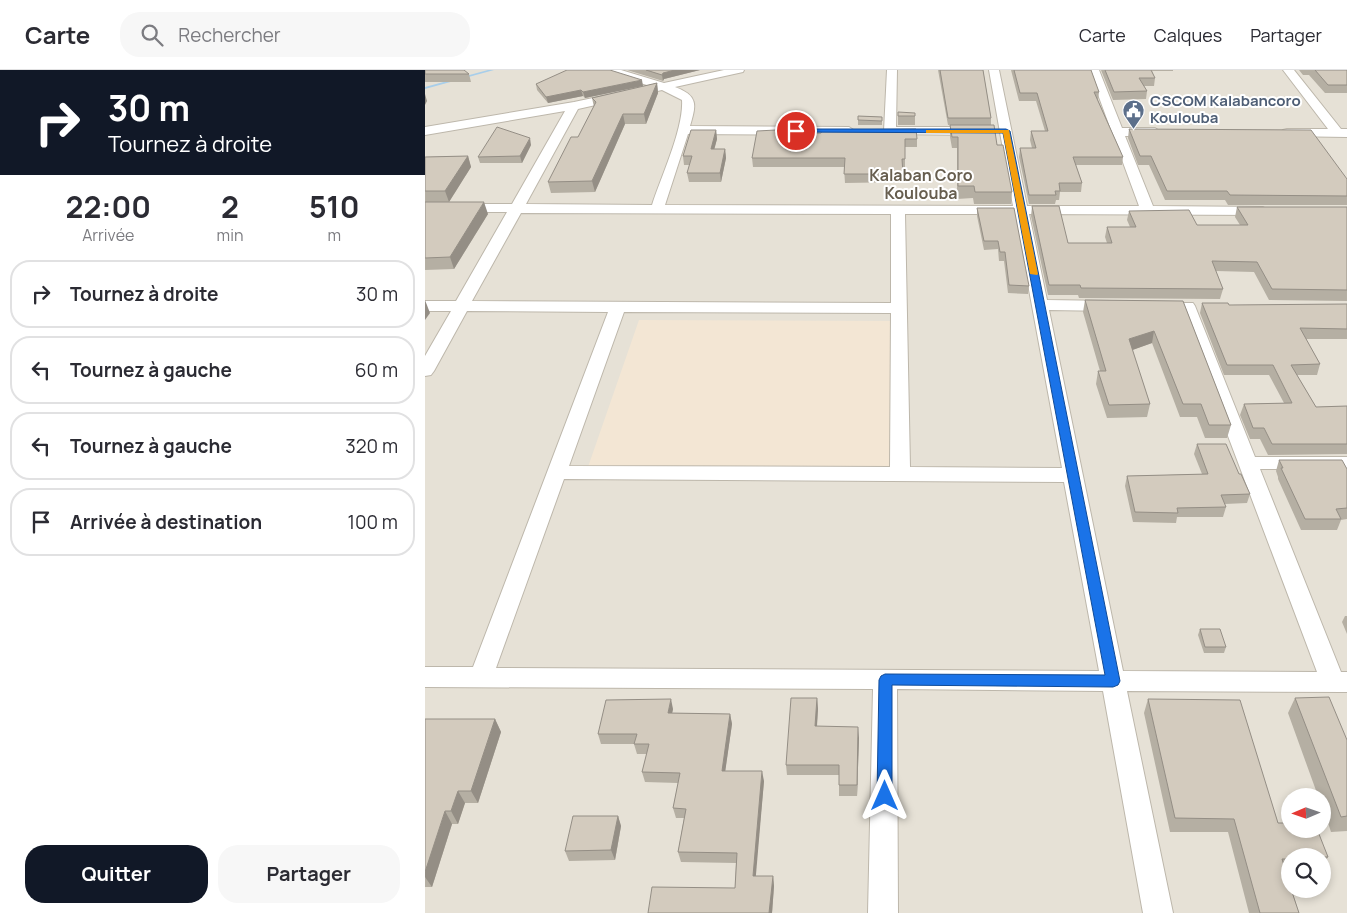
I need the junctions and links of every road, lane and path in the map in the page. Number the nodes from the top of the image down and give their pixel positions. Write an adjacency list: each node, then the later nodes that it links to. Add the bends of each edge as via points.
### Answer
1 (609, 70): 7 (street)
2 (739, 70): 7 (street)
3 (892, 70): 12 (street, via 885,131)
4 (994, 70): 12 (street)
5 (1094, 70): 13 (street)
6 (1288, 70): 16 (street)
7 (663, 86): 8 (street); 9 (street, via 689,101)
8 (574, 106): 10 (street); 18 (street)
9 (683, 130): 11 (street); 19 (street)
10 (425, 131)
11 (861, 131)
12 (997, 131): 21 (street)
13 (1117, 132): 14 (street); 22 (street)
14 (1167, 132)
15 (1277, 133): 16 (street)
16 (1342, 133)
17 (425, 208): 18 (street)
18 (516, 208): 19 (street); 25 (street)
19 (657, 209): 20 (street)
20 (898, 209): 21 (street); 30 (street)
21 (1021, 210): 22 (street); 26 (street)
22 (1147, 210): 23 (street)
23 (1277, 210)
24 (425, 306): 25 (street)
25 (461, 306): 29 (street); 31 (street)
26 (1040, 306): 27 (street); 36 (street)
27 (1128, 306)
28 (1187, 306): 32 (street)
29 (618, 307): 30 (street); 34 (street)
30 (899, 308): 35 (street)
31 (425, 371)
32 (1248, 463): 33 (street); 41 (street)
33 (1347, 463)
34 (557, 472): 35 (street); 38 (street)
35 (900, 474): 36 (street)
36 (1073, 475): 40 (street)
37 (425, 677): 38 (street)
38 (481, 677): 39 (street)
39 (885, 680): 40 (street); 42 (street)
40 (1113, 681): 41 (street); 43 (street)
41 (1340, 682)
42 (883, 913)
43 (1158, 913)

